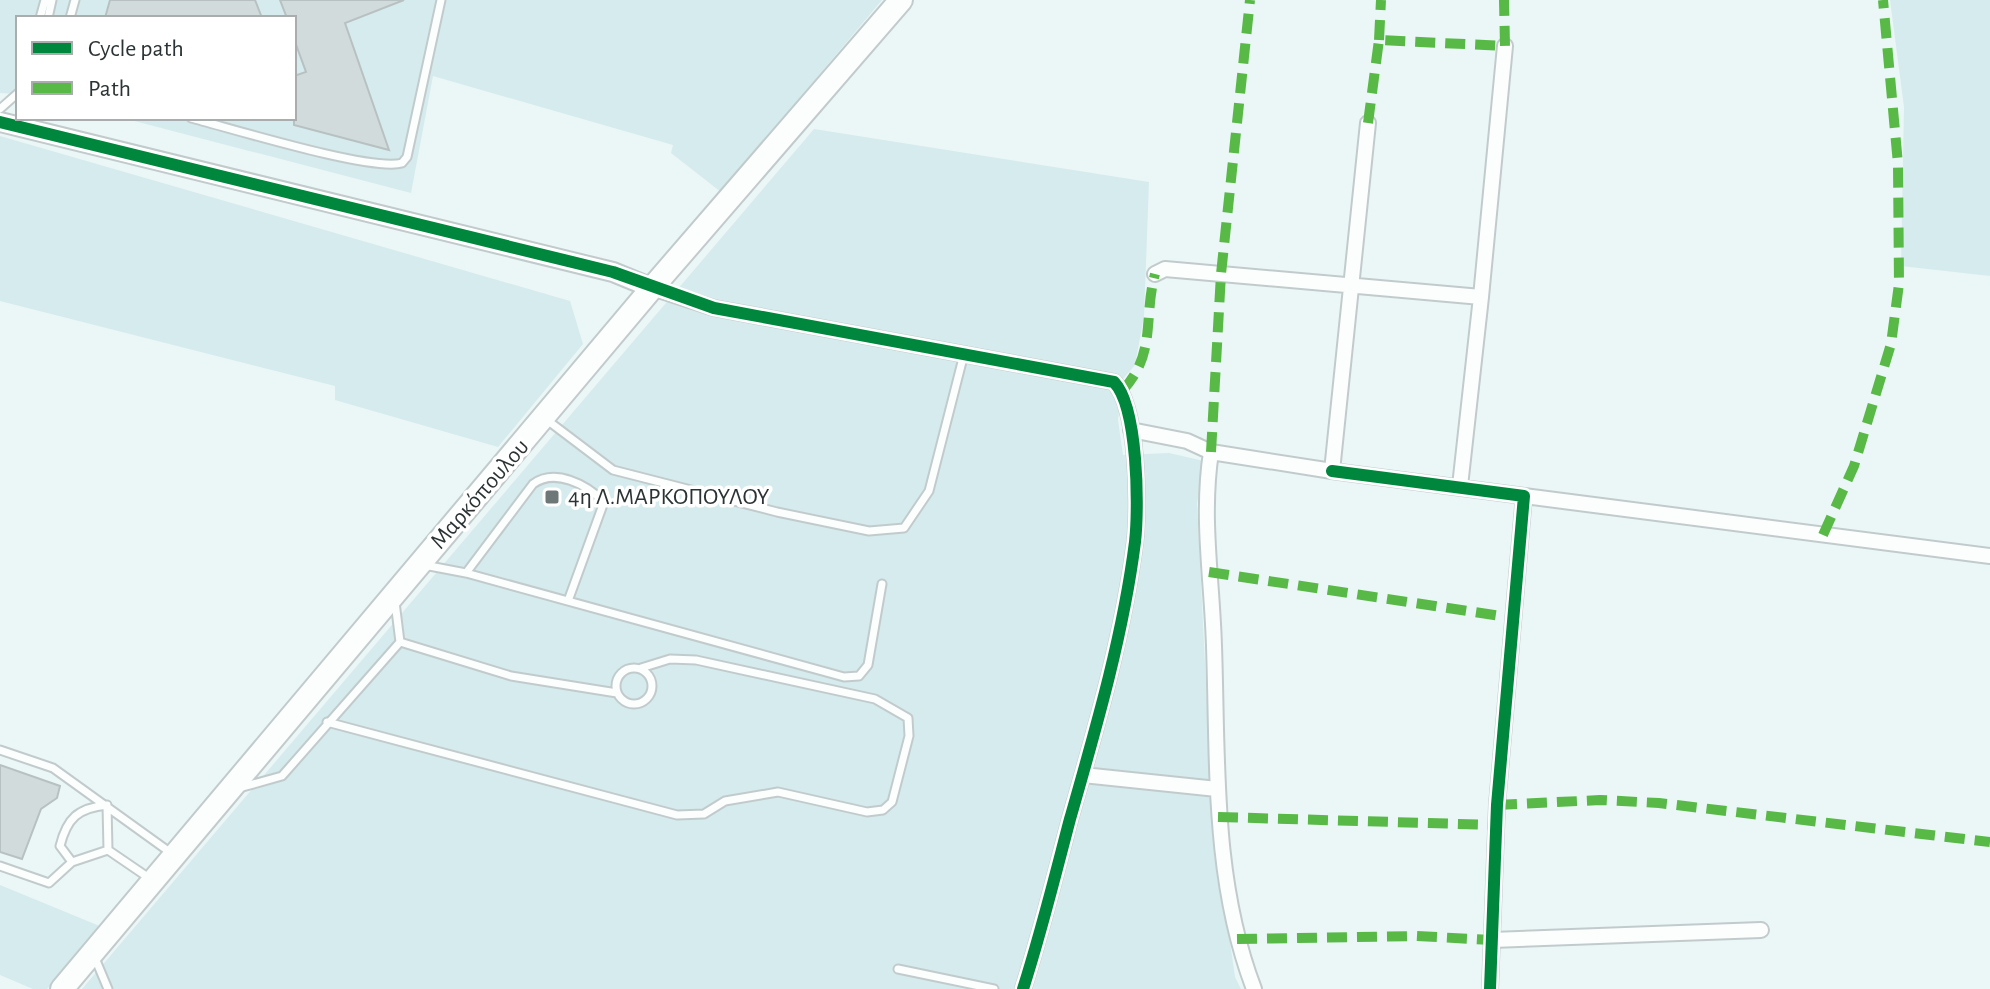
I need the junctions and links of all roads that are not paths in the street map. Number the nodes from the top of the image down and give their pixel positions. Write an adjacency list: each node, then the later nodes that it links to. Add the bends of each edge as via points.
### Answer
1 (441, 0): 6 (lane, via 402,163 326,153)
2 (901, 0): 12 (main road, Μαρκόπουλου)
3 (1505, 46): 13 (street)
4 (16, 95): 5 (lane)
5 (0, 109)
6 (199, 120)
7 (0, 122): 9 (street)
8 (1368, 123): 11 (street)
9 (42, 126): 12 (street, via 613,272)
10 (1155, 274): 11 (street, via 1165,269)
11 (1350, 284): 13 (street); 18 (street)
12 (652, 288): 14 (street, via 714,308); 15 (main road, Μαρκόπουλου)
13 (1481, 297): 19 (street)
14 (964, 354): 15 (lane, via 929,491 904,528 869,531 613,470); 16 (street, via 1114,382 1122,391)
15 (545, 418): 22 (main road, Μαρκόπουλου)
16 (1131, 430): 17 (street, via 1187,441); 32 (street, via 1136,538 1122,619)
17 (1211, 452): 18 (street); 33 (street, via 1204,498)
18 (1332, 471): 19 (street)
19 (1460, 486): 20 (street)
20 (1524, 496): 21 (street); 42 (street, via 1497,805)
21 (1990, 556)
22 (420, 564): 23 (lane); 25 (main road, Μαρκόπουλου)
23 (466, 573): 26 (lane); 26 (lane, via 533,484 554,476 604,502)
24 (882, 584): 26 (lane, via 868,665 859,676 844,677)
25 (394, 596): 27 (lane); 34 (main road, Μαρκόπουλου)
26 (568, 601)
27 (400, 642): 29 (lane, via 511,676); 30 (lane)
28 (641, 668): 29 (lane, via 623,671 616,681); 29 (lane, via 653,682 648,699 631,704); 30 (lane, via 670,659 696,660 875,699 895,708 908,718 909,736 892,802 883,810 867,812 778,792 725,801 704,814 677,815)
29 (617, 693)
30 (327, 722): 34 (lane, via 282,776)
31 (0, 750): 35 (lane, via 53,768)
32 (1083, 775): 33 (street); 48 (street)
33 (1217, 789): 49 (street, via 1237,939)
34 (230, 790): 37 (main road, Μαρκόπουλου)
35 (107, 805): 36 (lane); 37 (lane); 38 (lane, via 90,806 65,825 60,846)
36 (108, 850): 38 (lane); 40 (lane)
37 (175, 855): 40 (main road, Μαρκόπουλου)
38 (72, 862): 39 (lane, via 49,883)
39 (0, 866)
40 (153, 881): 43 (main road, Μαρκόπουλου)
41 (1761, 930): 42 (street)
42 (1492, 940): 50 (street)
43 (92, 952): 45 (main road, Μαρκόπουλου); 46 (lane)
44 (898, 969): 47 (lane)
45 (62, 989)
46 (108, 989)
47 (994, 989)
48 (1023, 989)
49 (1254, 989)
50 (1490, 989)

